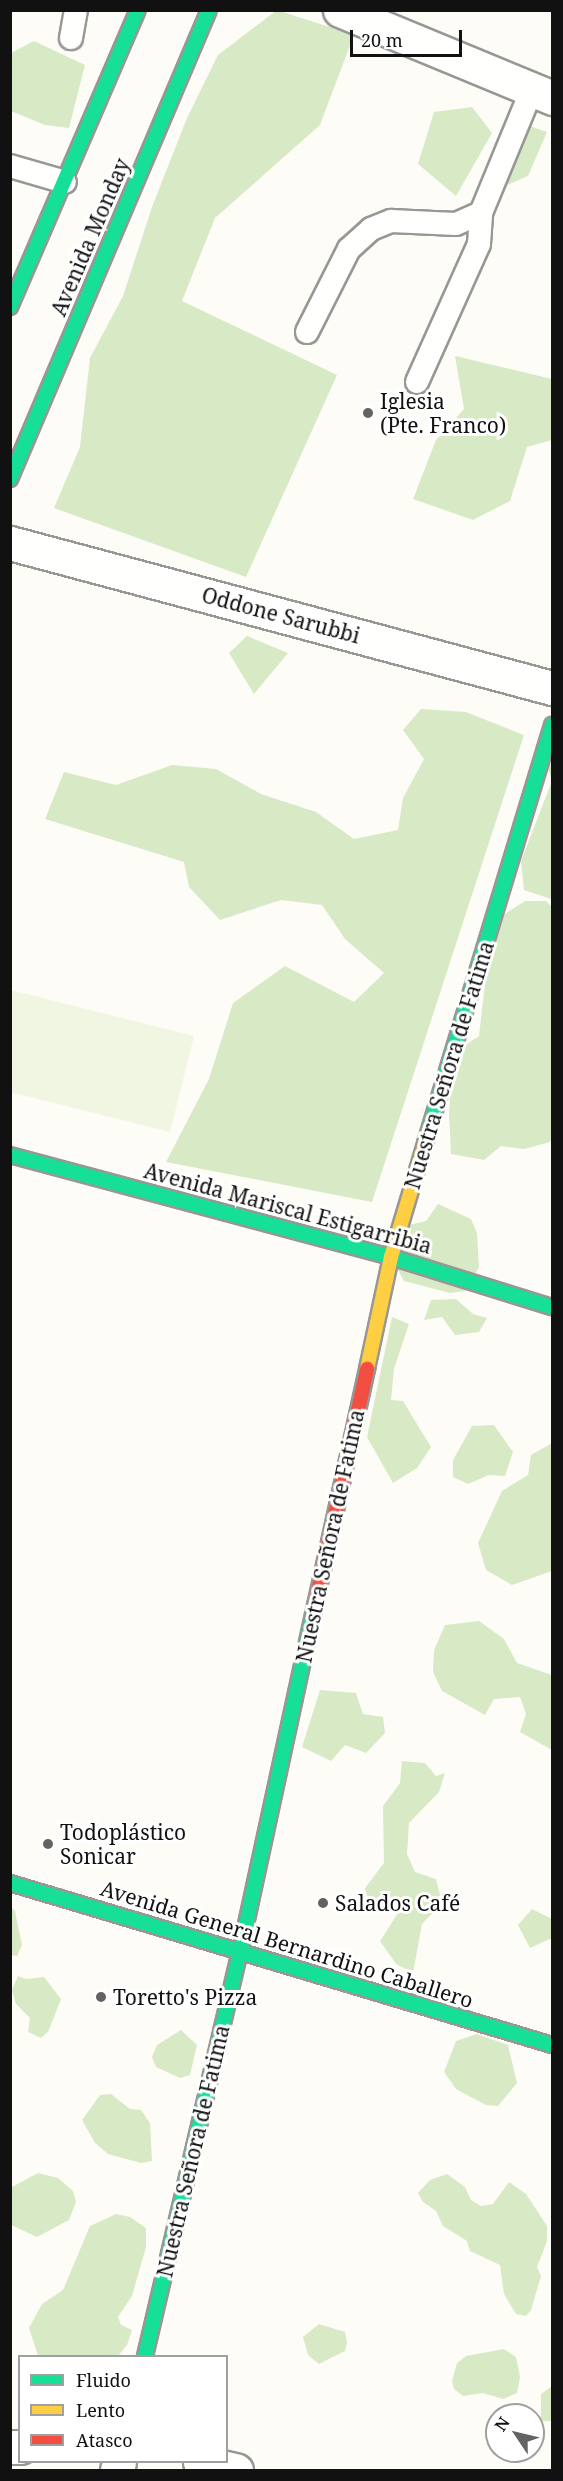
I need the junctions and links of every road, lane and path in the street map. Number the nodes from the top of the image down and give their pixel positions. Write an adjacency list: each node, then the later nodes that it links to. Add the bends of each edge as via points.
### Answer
1 (76, 10): 5 (lane)
2 (138, 10): 8 (street)
3 (209, 10): 13 (street, Avenida Monday)
4 (340, 10): 6 (street)
5 (71, 38)
6 (542, 94): 9 (lane)
7 (10, 166): 8 (lane)
8 (64, 182): 10 (street)
9 (481, 213): 11 (lane, via 456,224 391,221 371,229 349,249); 12 (lane, via 479,244)
10 (10, 307)
11 (307, 332)
12 (417, 382)
13 (10, 479)
14 (10, 543): 15 (street, Oddone Sarubbi)
15 (552, 688)
16 (552, 725): 18 (street, Nuestra Señora de Fatima)
17 (10, 1155): 18 (street, Avenida Mariscal Estigarribia)
18 (391, 1257): 19 (street, Avenida Mariscal Estigarribia); 21 (street, Nuestra Señora de Fatima)
19 (552, 1307)
20 (10, 1883): 21 (street, Avenida General Bernardino Caballero)
21 (240, 1952): 22 (street, Avenida General Bernardino Caballero); 23 (street, Nuestra Señora de Fatima)
22 (552, 2045)
23 (145, 2355)
24 (204, 2463): 25 (street)
25 (236, 2470)

